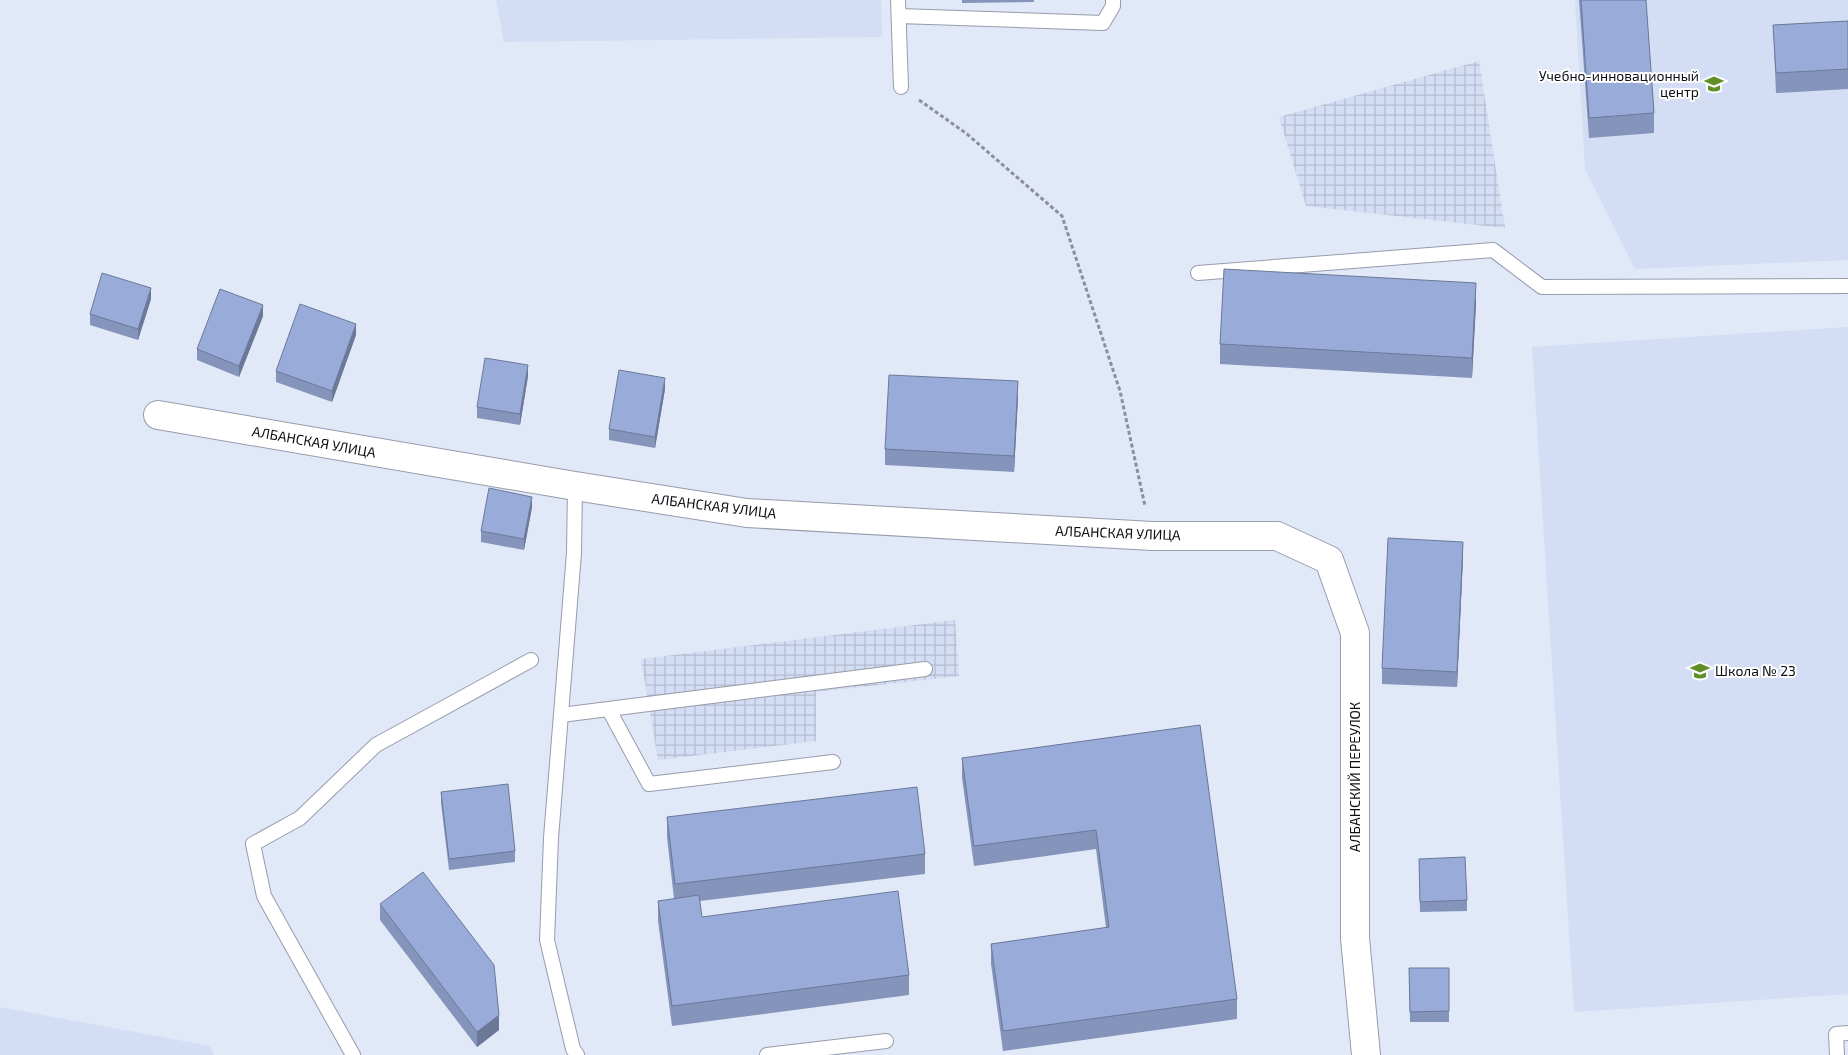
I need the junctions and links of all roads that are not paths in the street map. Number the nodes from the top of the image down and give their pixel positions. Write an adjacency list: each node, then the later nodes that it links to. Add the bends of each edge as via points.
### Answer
1 (898, 0): 3 (lane)
2 (1113, 0): 3 (lane, via 1103,23)
3 (899, 16): 4 (lane)
4 (901, 87)
5 (1198, 273): 6 (lane, via 1494,250 1542,287)
6 (1848, 286)
7 (158, 416): 8 (street, АЛБАНСКАЯ УЛИЦА)
8 (575, 486): 9 (street, АЛБАНСКАЯ УЛИЦА, via 747,513 1152,536); 13 (lane, via 574,554)
9 (1277, 536): 20 (street, АЛБАНСКИЙ ПЕРЕУЛОК, via 1329,560 1355,633 1355,938)
10 (531, 660): 17 (lane, via 376,745 300,818 253,844 264,896)
11 (925, 669): 12 (lane)
12 (610, 710): 13 (lane); 14 (lane, via 649,784)
13 (561, 716): 18 (lane, via 547,940)
14 (833, 762)
15 (1848, 1033): 21 (lane, via 1836,1034)
16 (886, 1041): 19 (lane)
17 (353, 1055)
18 (577, 1055)
19 (767, 1055)
20 (1366, 1055)
21 (1837, 1055)

